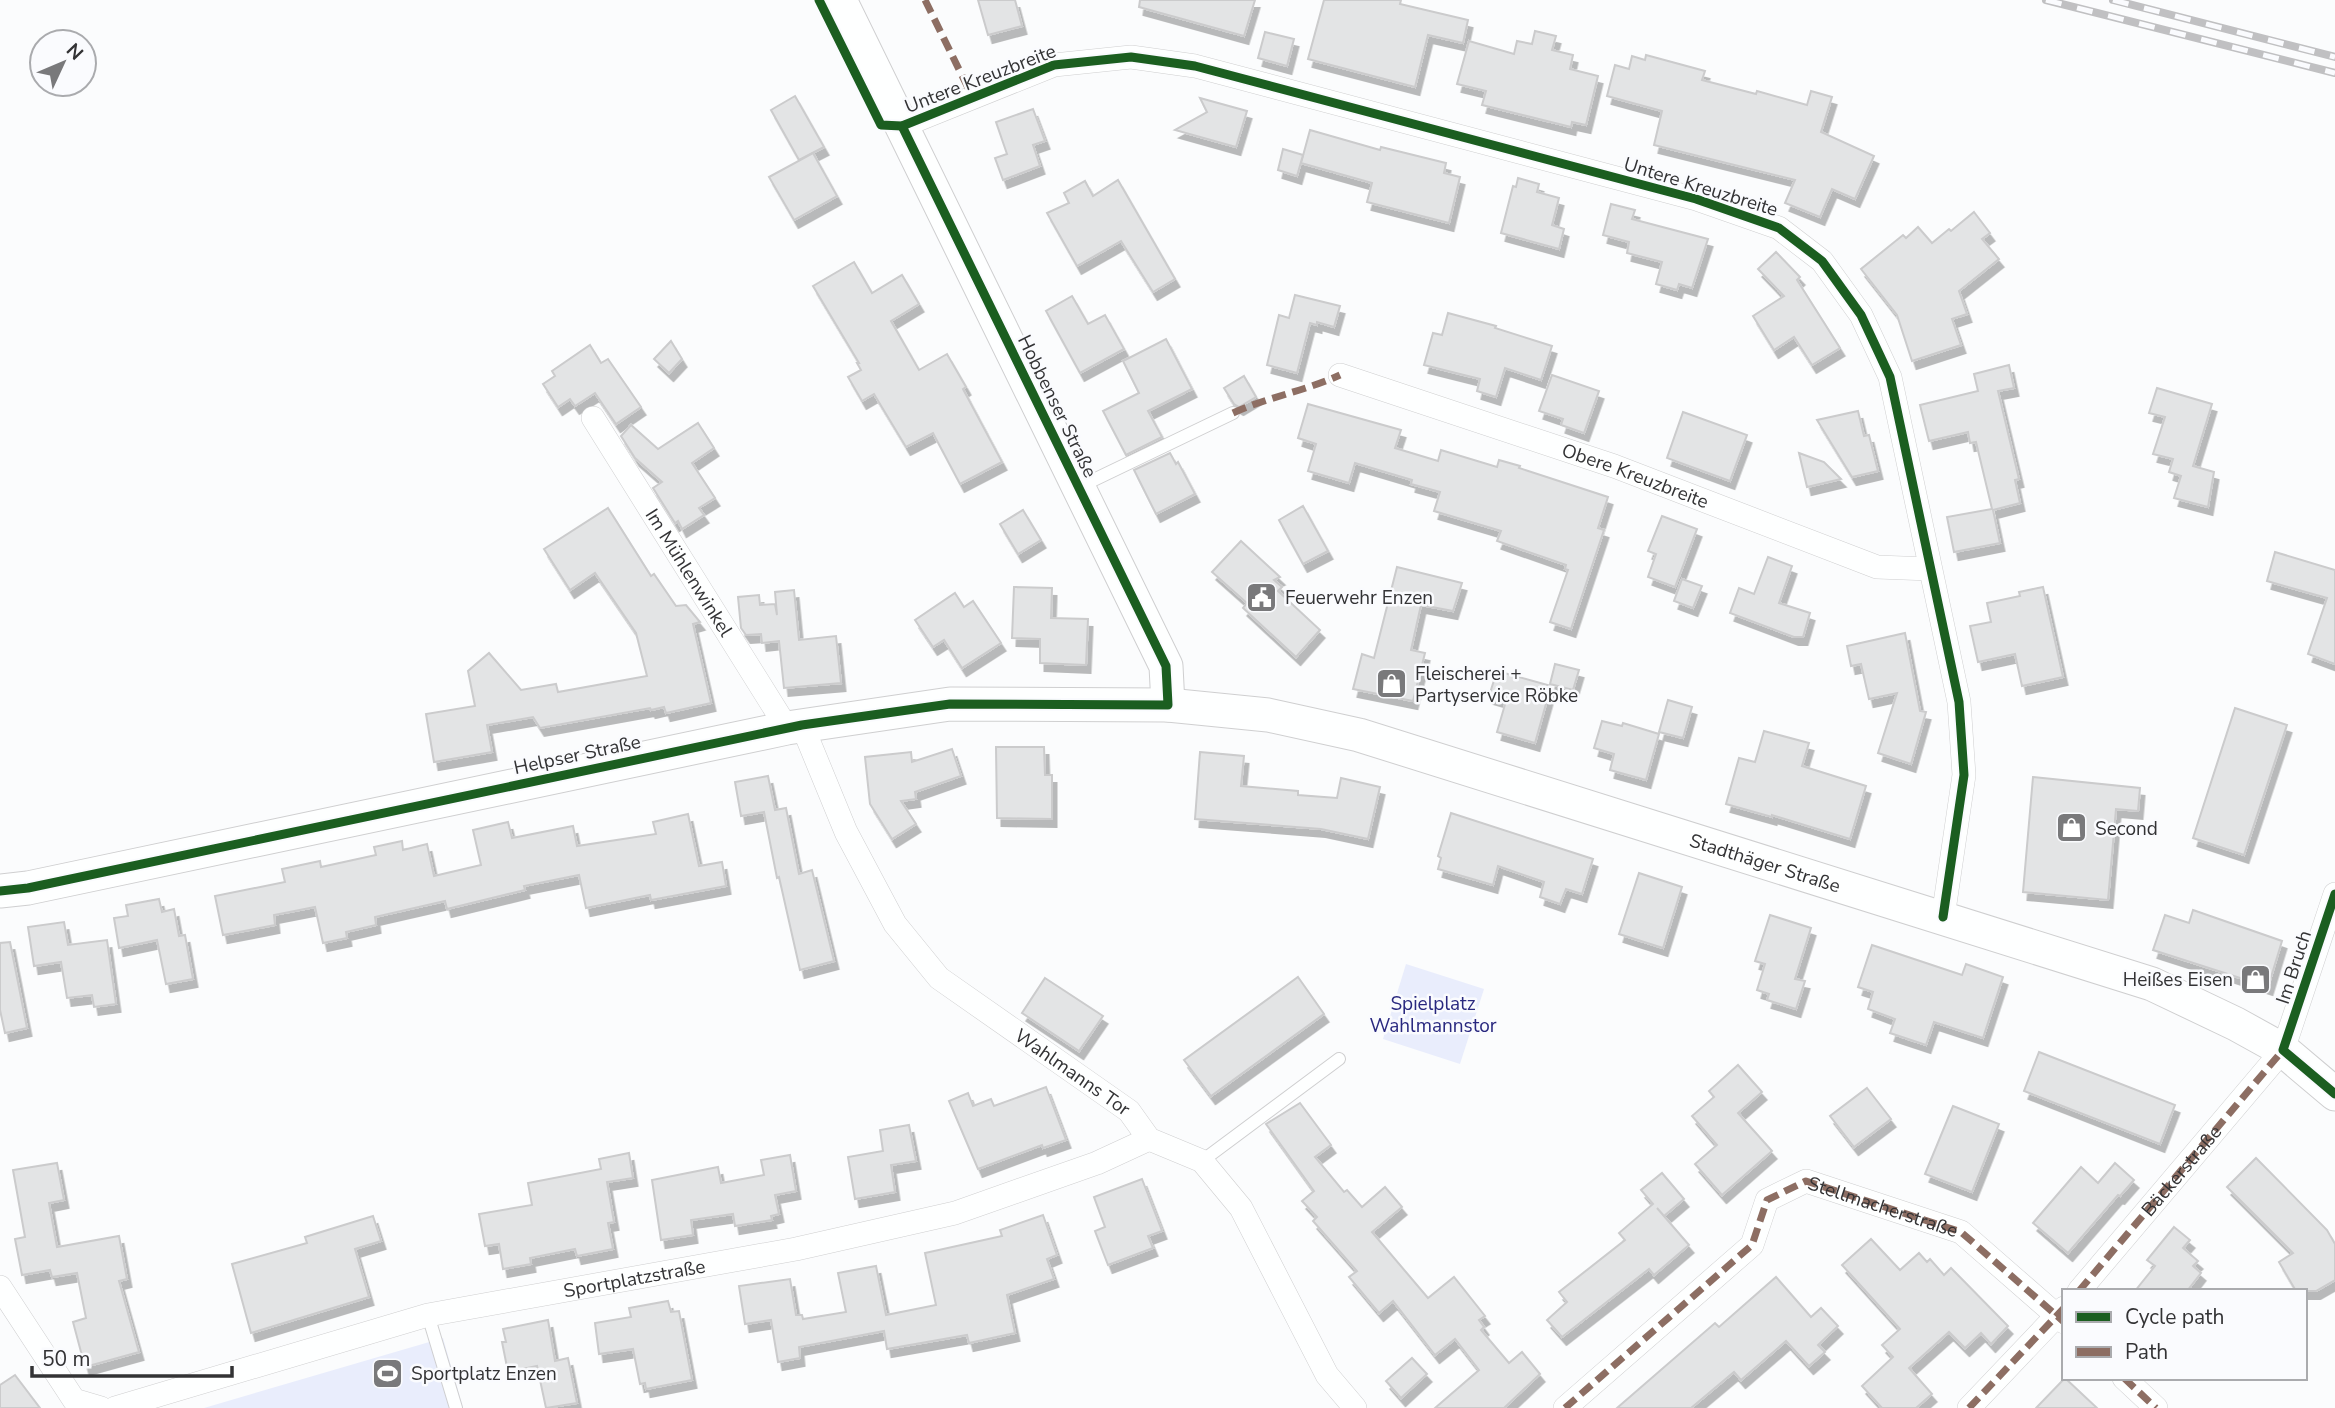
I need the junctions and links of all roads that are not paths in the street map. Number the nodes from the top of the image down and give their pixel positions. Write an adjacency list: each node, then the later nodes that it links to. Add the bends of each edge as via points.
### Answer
1 (840, 0): 2 (main road, Hobbenser Straße)
2 (902, 126): 6 (main road, Hobbenser Straße); 7 (street, Untere Kreuzbreite, via 1054,65 1131,57 1195,66 1696,199 1779,228 1822,261 1861,315 1890,377)
3 (1340, 375): 7 (street, Obere Kreuzbreite, via 1614,466 1877,567)
4 (1233, 413): 6 (lane)
5 (593, 418): 9 (street, Im Mühlenwinkel)
6 (1079, 488): 8 (main road, Hobbenser Straße, via 1166,666)
7 (1930, 569): 12 (street, Untere Kreuzbreite, via 1959,702 1964,775)
8 (1168, 705): 9 (main road, Helpser Straße, via 950,704); 12 (main road, Stadthäger Straße, via 1268,715 1359,735)
9 (794, 727): 10 (main road, Helpser Straße); 16 (street, Wahlmanns Tor, via 895,924 939,978 1129,1111)
10 (0, 891)
11 (2335, 894): 13 (street, Im Bruch)
12 (1943, 917): 13 (main road, Stadthäger Straße, via 2152,984)
13 (2283, 1050): 15 (main road, Stadthäger Straße); 19 (street, Bäckerstraße)
14 (1339, 1059): 17 (lane)
15 (2335, 1094)
16 (1149, 1139): 17 (street); 20 (street, Sportplatzstraße, via 1097,1163 955,1213 796,1249)
17 (1202, 1161): 26 (street, via 1241,1208 1327,1375)
18 (0, 1287): 23 (street, via 74,1400)
19 (2080, 1289)
20 (428, 1315): 24 (street, Sportplatzstraße); 25 (lane)
21 (2062, 1315): 27 (street, Stellmacherstraße, via 1961,1232 1806,1181 1767,1200 1752,1245); 28 (street)
22 (2126, 1380): 29 (street)
23 (101, 1408)
24 (115, 1408)
25 (456, 1408)
26 (1355, 1408)
27 (1565, 1408)
28 (1969, 1408)
29 (2156, 1408)

